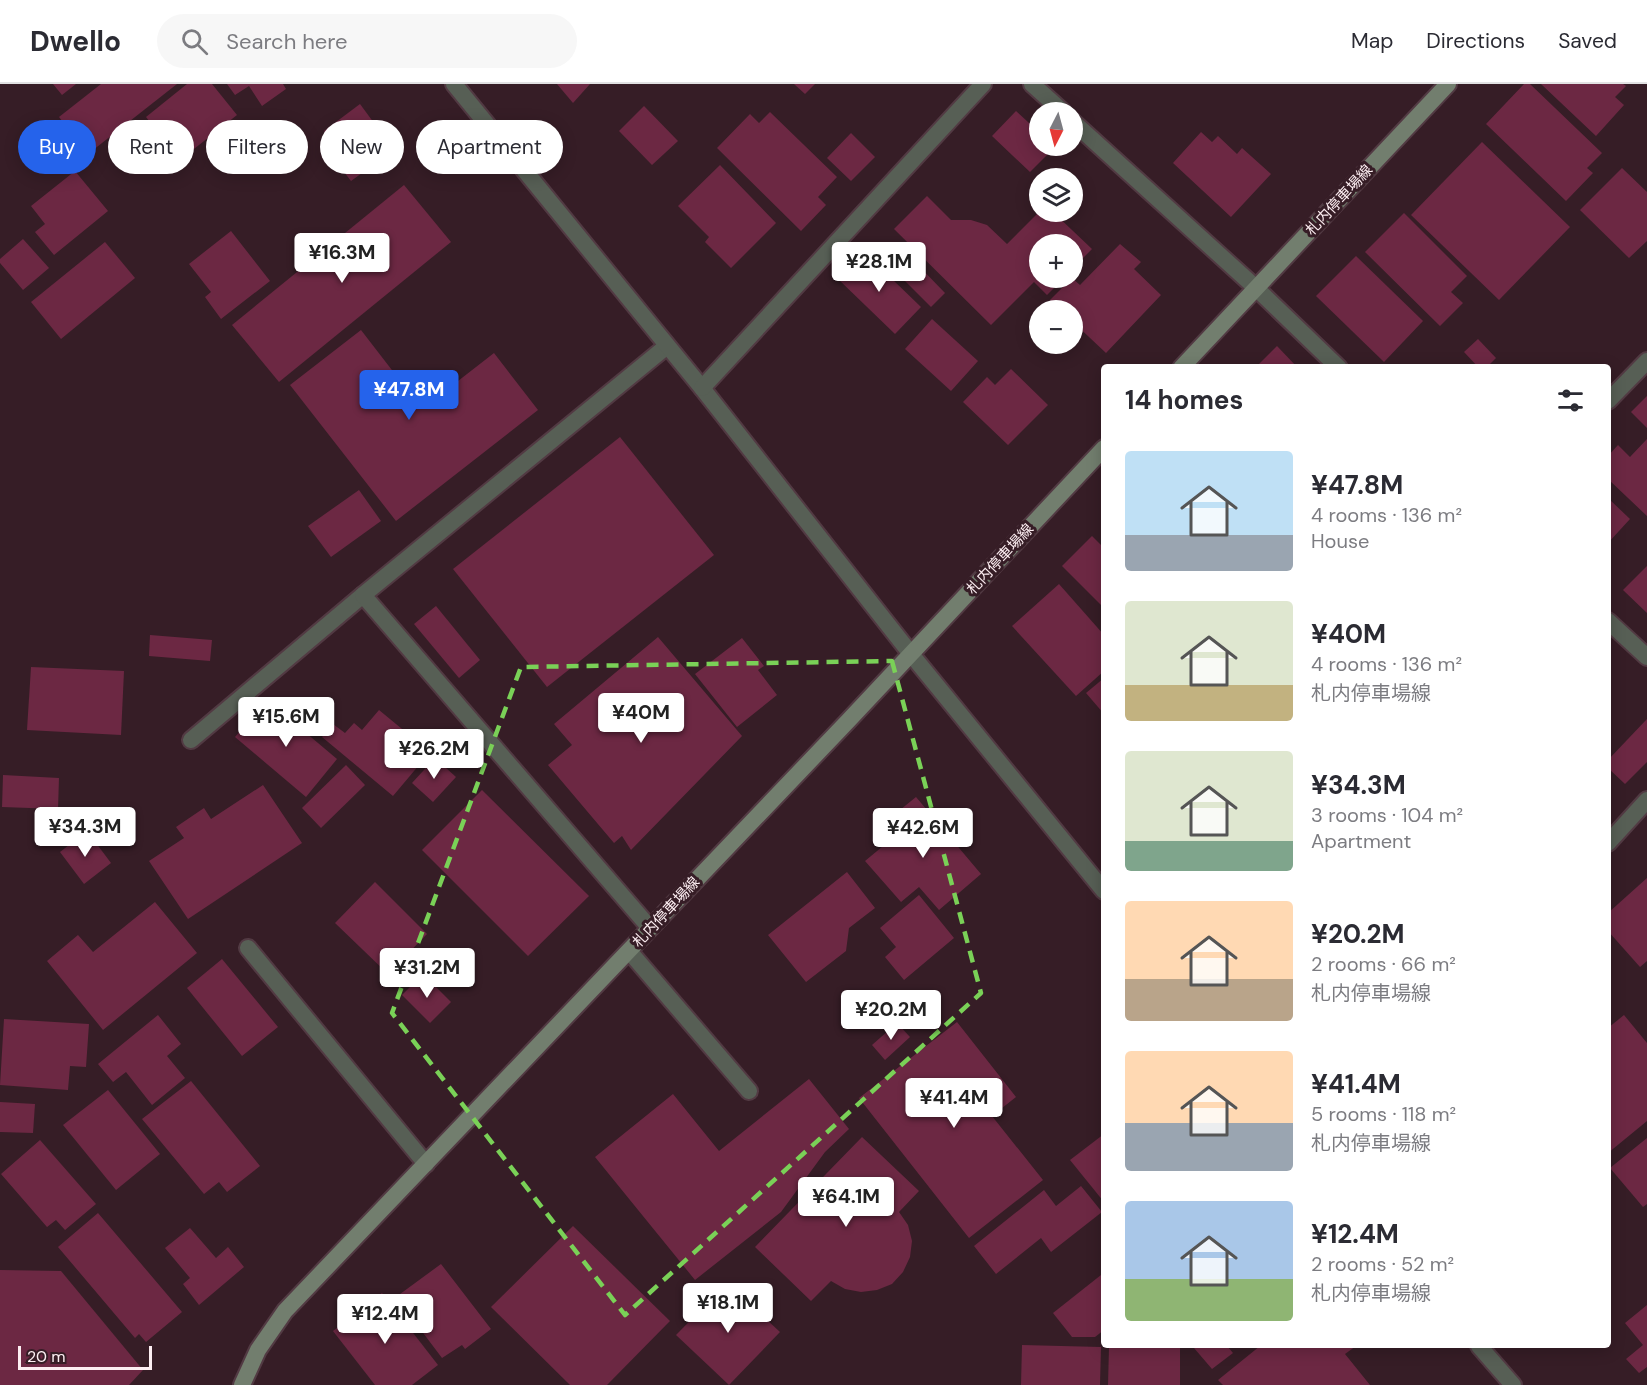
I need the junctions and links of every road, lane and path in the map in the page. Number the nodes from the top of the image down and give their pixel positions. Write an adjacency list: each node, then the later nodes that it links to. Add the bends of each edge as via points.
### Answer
1 (454, 84): 8 (street)
2 (983, 84): 12 (street)
3 (1032, 84): 5 (street)
4 (1448, 84): 7 (main road, 札内停車場線)
5 (1052, 102)
6 (1083, 131): 7 (street)
7 (1256, 288): 10 (main road, 札内停車場線); 11 (street)
8 (667, 346): 12 (street); 15 (street)
9 (1647, 361): 13 (street)
10 (1184, 364)
11 (1335, 364)
12 (702, 388): 17 (street)
13 (1611, 398)
14 (1101, 451): 17 (main road, 札内停車場線)
15 (363, 595): 19 (street); 23 (street)
16 (1611, 624): 18 (street)
17 (911, 654): 22 (street); 23 (main road, 札内停車場線)
18 (1647, 657)
19 (191, 740)
20 (1647, 800): 21 (street)
21 (1611, 840)
22 (1101, 887)
23 (650, 928): 25 (main road, 札内停車場線)
24 (248, 948): 27 (street)
25 (629, 951): 26 (street); 27 (main road, 札内停車場線)
26 (749, 1091)
27 (426, 1164): 29 (main road, 札内停車場線, via 285,1311 258,1350)
28 (1481, 1348): 30 (street)
29 (242, 1385)
30 (1513, 1385)

